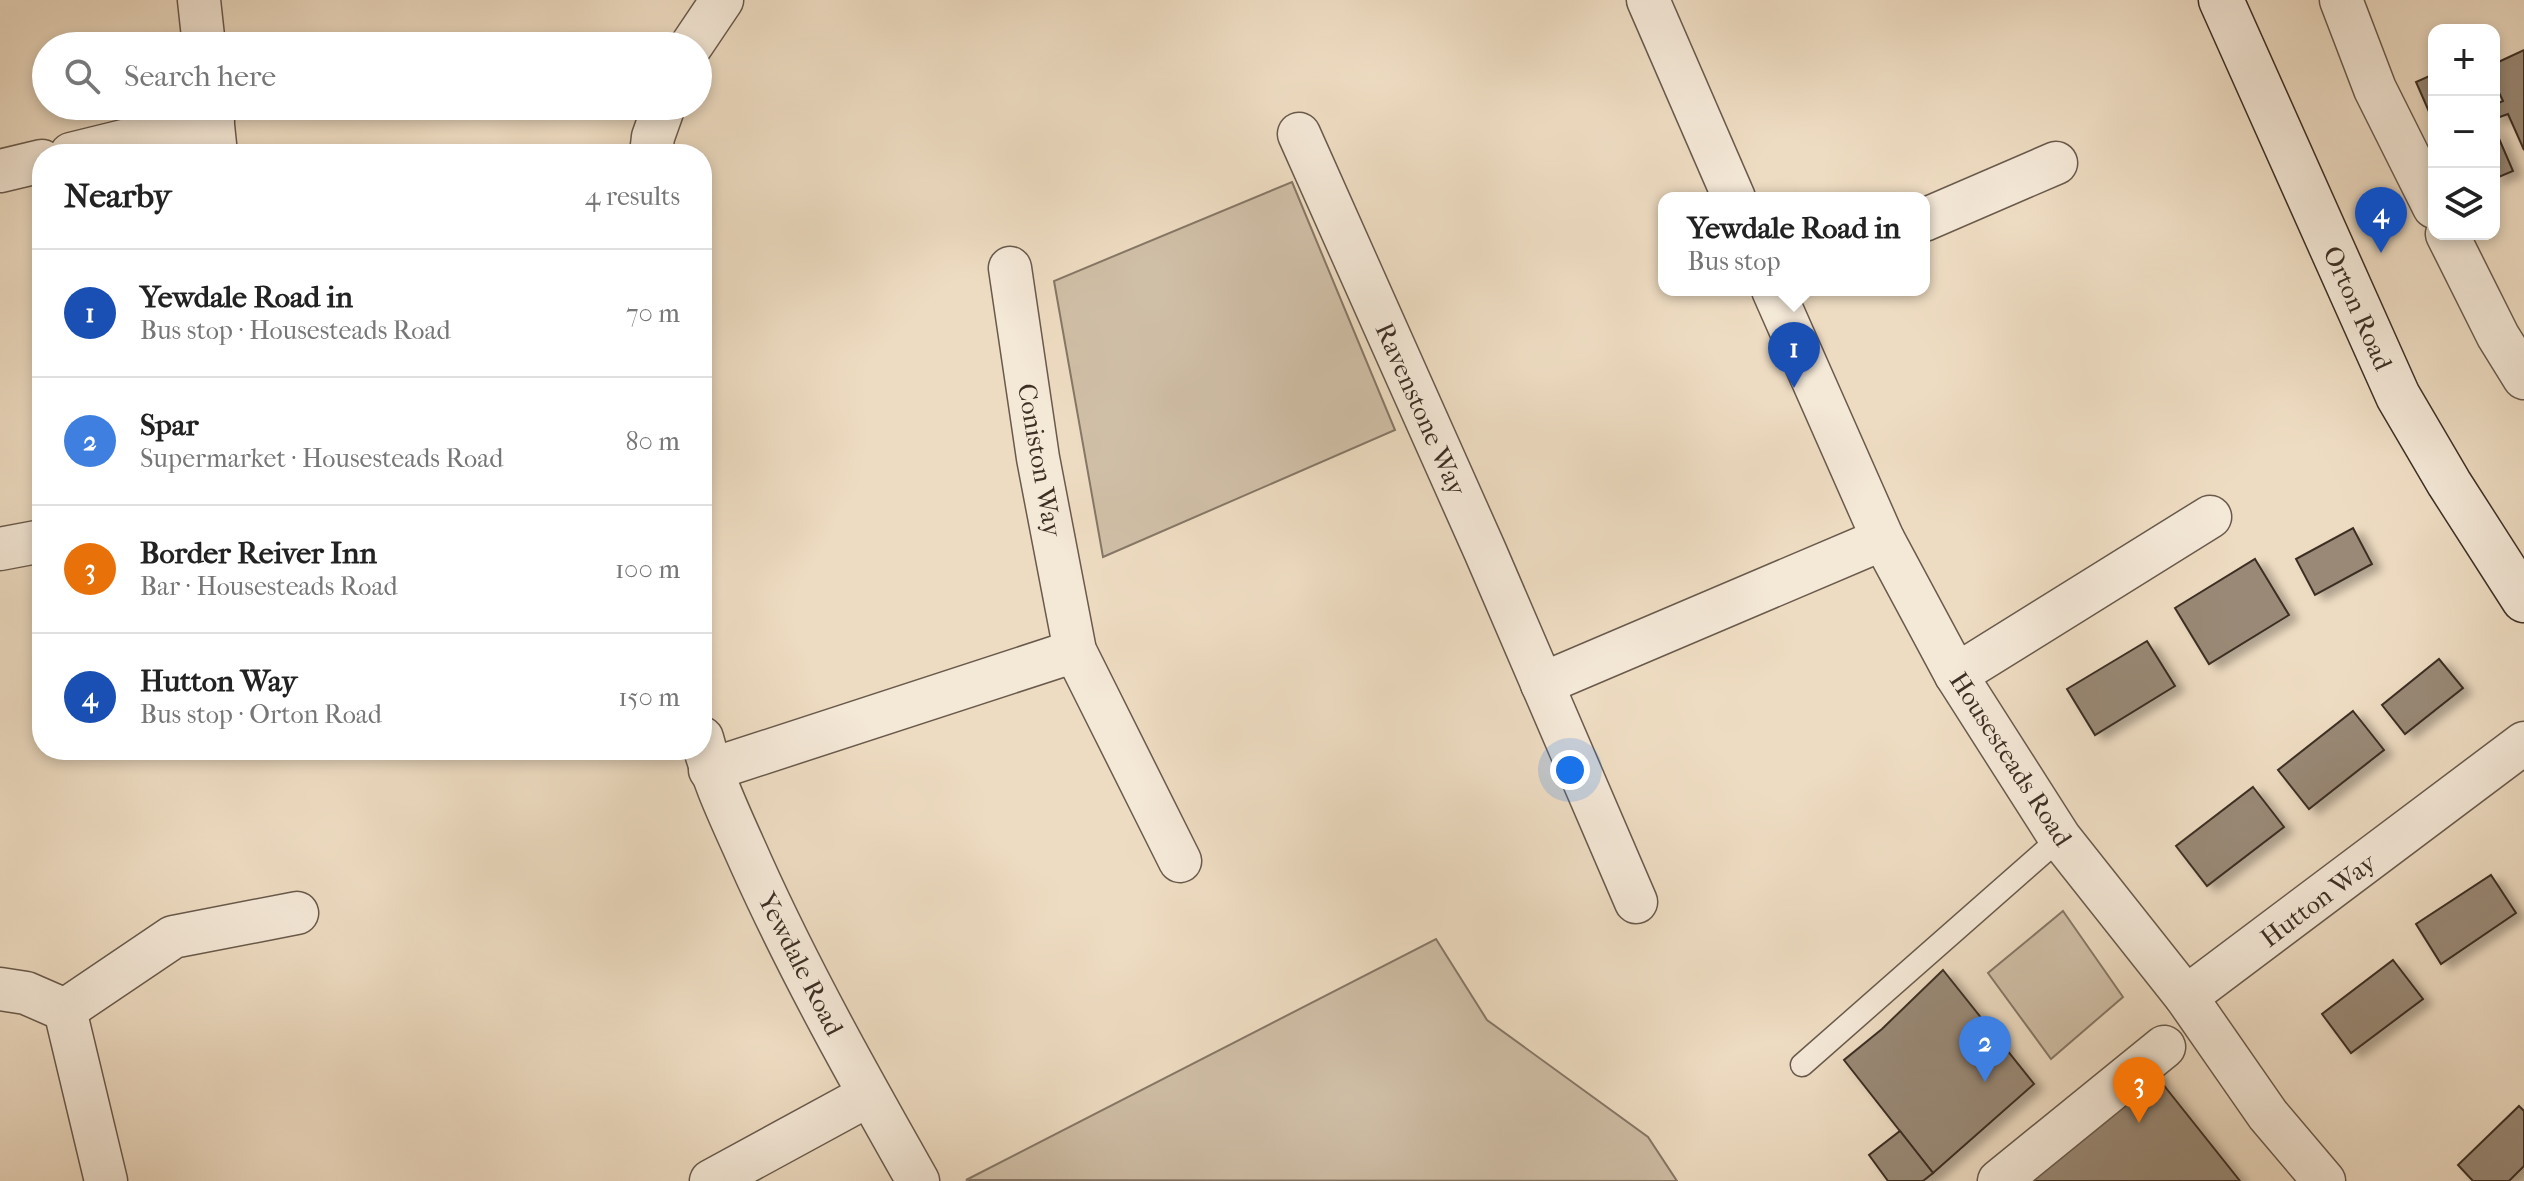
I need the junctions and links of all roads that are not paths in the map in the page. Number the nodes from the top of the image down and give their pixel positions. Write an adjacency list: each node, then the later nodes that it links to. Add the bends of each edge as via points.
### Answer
1 (199, 0): 6 (street)
2 (722, 0): 7 (street)
3 (1648, 0): 16 (street)
4 (2221, 0): 27 (street, Orton Road, via 2398,396)
5 (2341, 0): 17 (street, via 2375,89)
6 (202, 32)
7 (700, 32)
8 (660, 120): 12 (street)
9 (213, 126): 11 (street)
10 (1299, 134): 30 (street, Ravenstone Way)
11 (122, 144)
12 (654, 144)
13 (32, 163): 15 (street)
14 (2056, 163): 18 (street)
15 (0, 171)
16 (1731, 192)
17 (2428, 195)
18 (1930, 217)
19 (2450, 240): 22 (street)
20 (1010, 268): 28 (street, Coniston Way, via 1038,458)
21 (1776, 296): 24 (street, Housesteads Road)
22 (2524, 378)
23 (2210, 517): 29 (street)
24 (1883, 539): 29 (street, Housesteads Road); 30 (street)
25 (32, 543): 26 (street)
26 (0, 549)
27 (2524, 600)
28 (1075, 651): 32 (street); 35 (street, Coniston Way)
29 (1956, 675): 34 (street, Housesteads Road)
30 (1542, 684): 36 (street, Ravenstone Way)
31 (2524, 743): 39 (street, Hutton Way)
32 (712, 752)
33 (709, 760): 43 (street, Yewdale Road, via 782,932)
34 (2060, 838): 39 (street, Housesteads Road); 42 (lane)
35 (1180, 861)
36 (1636, 902)
37 (297, 913): 40 (street, via 173,937)
38 (0, 989): 40 (street, via 26,993)
39 (2186, 997): 48 (street, Housesteads Road, via 2268,1115)
40 (65, 1010): 44 (street)
41 (2164, 1047): 47 (street)
42 (1802, 1065)
43 (869, 1095): 45 (street); 46 (street, Yewdale Road)
44 (106, 1181)
45 (711, 1181)
46 (918, 1181)
47 (1999, 1181)
48 (2324, 1181)

